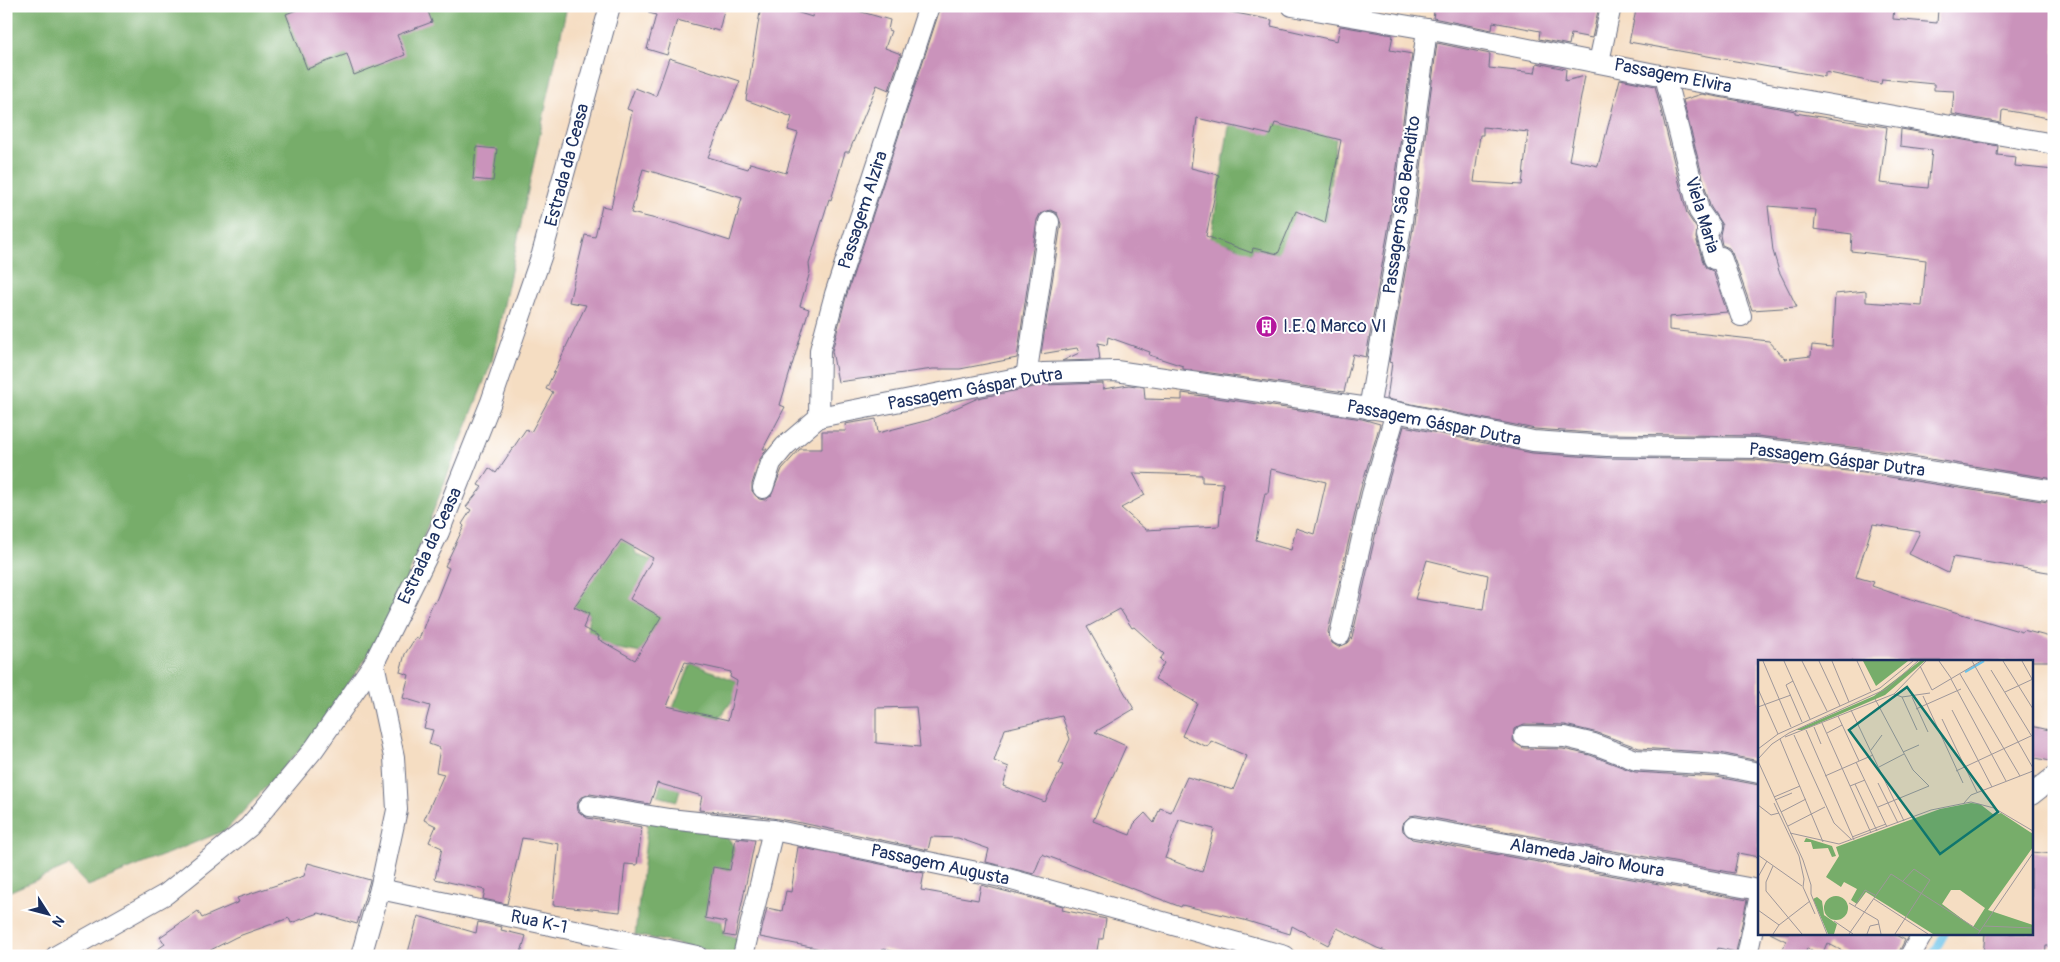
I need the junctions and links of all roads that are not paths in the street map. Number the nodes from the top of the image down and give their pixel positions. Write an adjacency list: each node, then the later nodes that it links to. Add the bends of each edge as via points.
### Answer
1 (610, 6): 18 (street, Estrada da Ceasa, via 542,254 491,402 439,532)
2 (929, 6): 14 (street, Passagem Alzira, via 835,294 820,350)
3 (1292, 6): 5 (street, Passagem Elvira)
4 (1611, 6): 6 (street)
5 (1427, 29): 6 (street, Passagem Elvira); 12 (street, Passagem São Benedito, via 1402,221)
6 (1599, 62): 7 (street, Passagem Elvira)
7 (1665, 76): 8 (street, Passagem Elvira); 10 (street, Viela Maria, via 1699,211 1710,227 1707,235 1714,260 1721,257)
8 (2054, 144)
9 (1048, 222): 11 (street)
10 (1741, 316)
11 (1026, 378): 12 (street, Passagem Gáspar Dutra, via 1043,373 1116,371); 14 (street, Passagem Gáspar Dutra)
12 (1369, 409): 13 (street, Passagem Gáspar Dutra)
13 (1396, 412): 16 (street, Passagem Gáspar Dutra, via 1533,442 1756,448 1866,461); 17 (street, via 1372,494)
14 (819, 417): 15 (street, via 785,446 771,463)
15 (763, 488)
16 (2054, 491)
17 (1340, 635)
18 (374, 663): 26 (street, via 394,757 397,810); 30 (street, Estrada da Ceasa, via 314,749 249,827 166,894)
19 (1524, 736): 20 (street, via 1565,737 1636,760 1719,765)
20 (1758, 773)
21 (2054, 778): 22 (street)
22 (2032, 794)
23 (589, 806): 25 (street, Passagem Augusta, via 669,819)
24 (1414, 826): 27 (street, Alameda Jairo Moura)
25 (773, 830): 33 (street); 34 (street, Passagem Augusta, via 1001,877)
26 (380, 889): 31 (street); 32 (street, Rua K-1)
27 (1758, 890)
28 (1758, 905): 35 (street)
29 (1922, 934): 36 (street)
30 (56, 956)
31 (361, 956)
32 (697, 956)
33 (743, 956)
34 (1285, 956)
35 (1748, 956)
36 (1910, 956)

